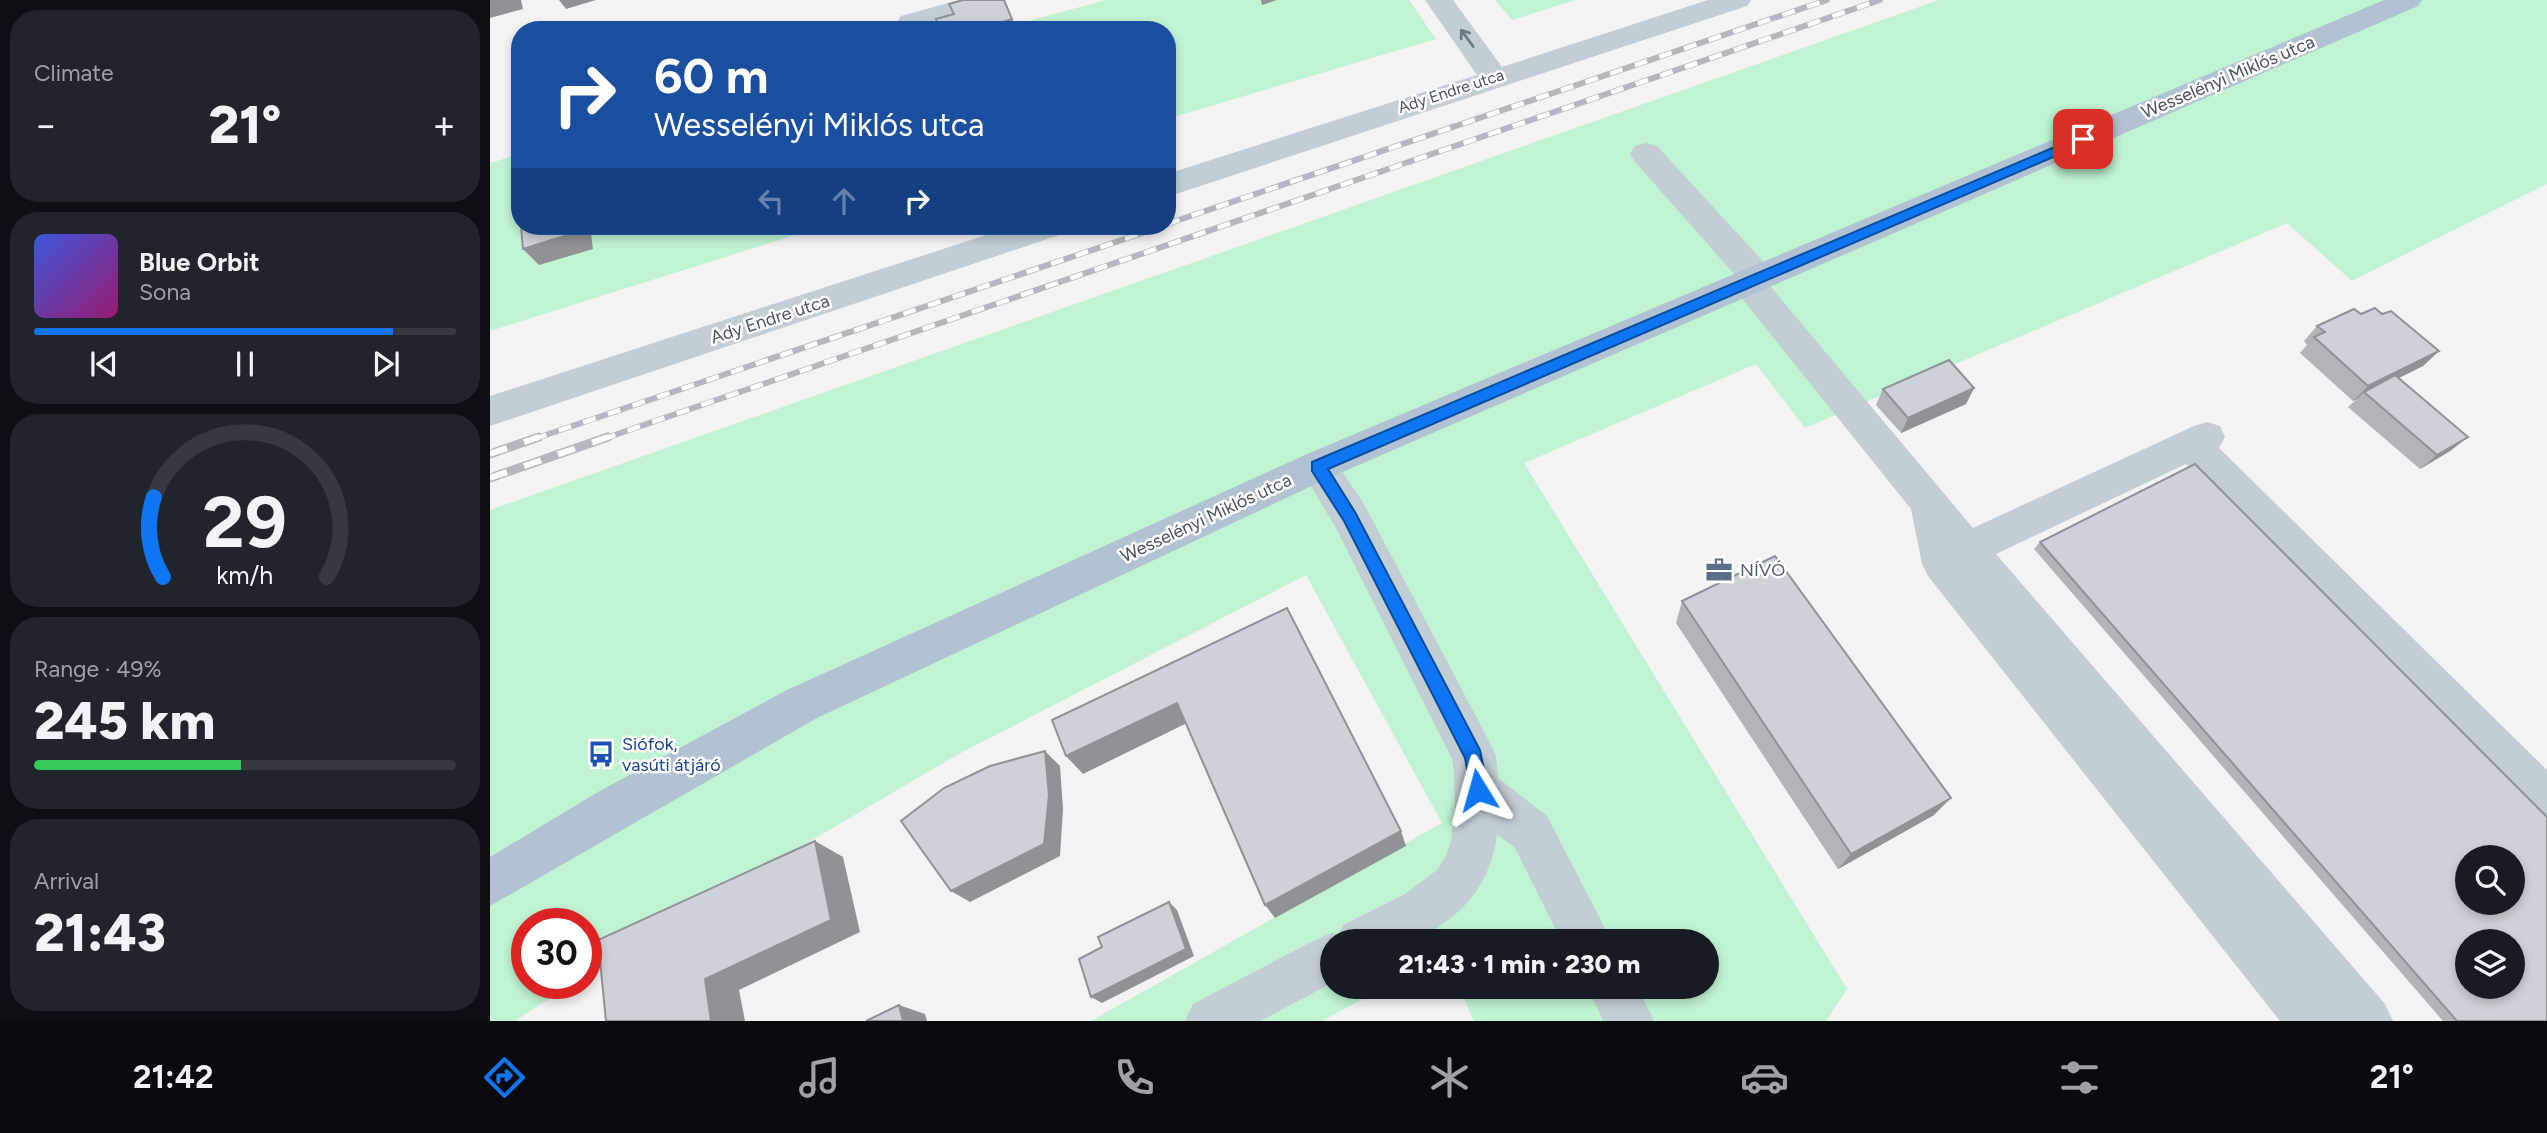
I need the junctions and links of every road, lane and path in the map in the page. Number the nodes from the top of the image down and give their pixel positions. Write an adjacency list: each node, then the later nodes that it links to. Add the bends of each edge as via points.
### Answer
1 (991, 0): 5 (street)
2 (1439, 0): 6 (street, one-way to 2)
3 (1737, 0): 6 (street, Ady Endre utca)
4 (2408, 0): 10 (main road, Wesselényi Miklós utca)
5 (910, 17)
6 (1494, 77): 8 (street, Ady Endre utca)
7 (1646, 155): 10 (street)
8 (1176, 183)
9 (993, 235): 11 (street, Ady Endre utca)
10 (1753, 280): 12 (main road, Wesselényi Miklós utca); 13 (street)
11 (490, 411)
12 (1318, 466): 15 (street, via 1350,516 1474,756); 17 (main road, Wesselényi Miklós utca, via 802,704)
13 (1930, 504): 14 (street); 24 (street, via 1942,564)
14 (1967, 549): 16 (street, via 2199,442); 25 (street)
15 (1478, 790): 18 (street, via 1468,863 1452,887); 19 (street, via 1531,832)
16 (2547, 801)
17 (490, 883)
18 (1384, 929)
19 (1581, 929)
20 (1320, 963): 22 (street)
21 (1618, 999): 23 (street)
22 (1210, 1021)
23 (1629, 1021)
24 (2311, 1021)
25 (2368, 1021)

